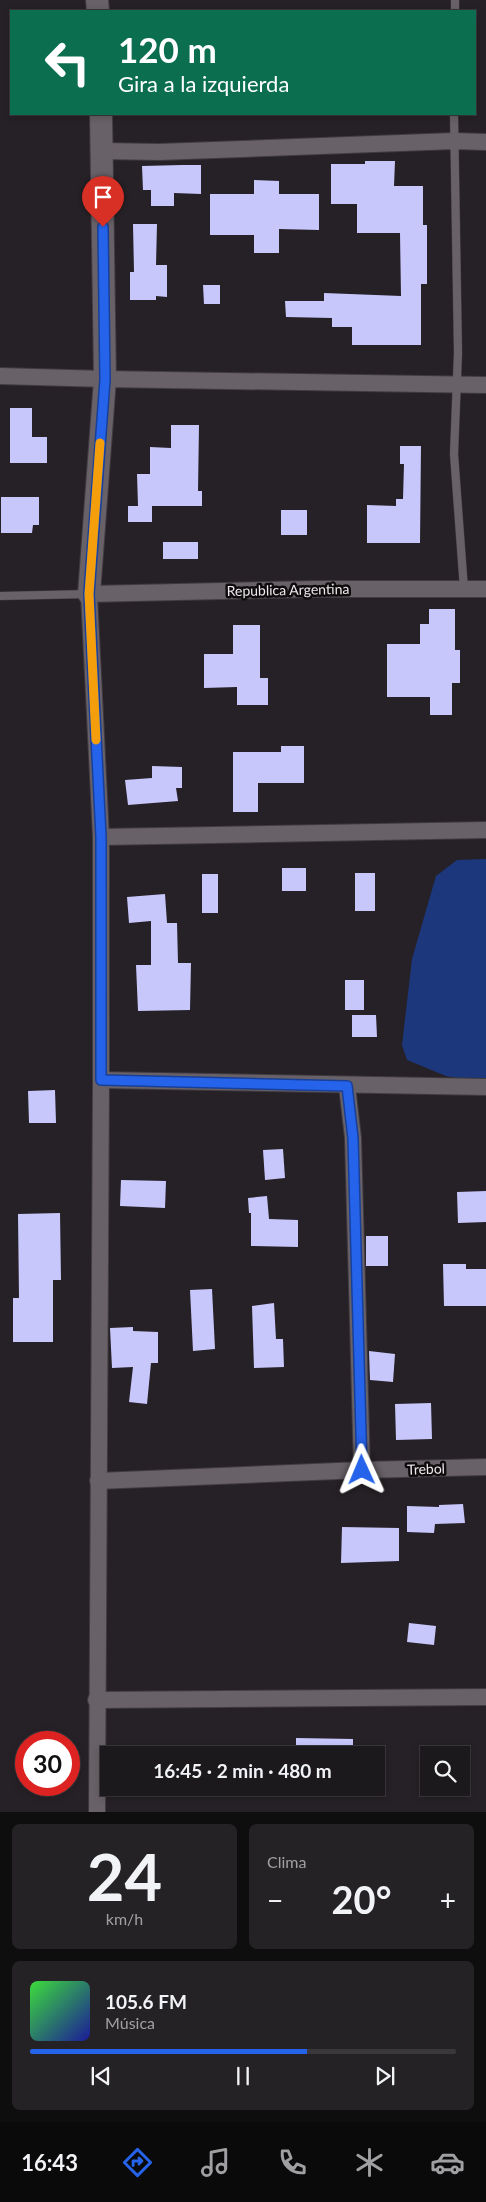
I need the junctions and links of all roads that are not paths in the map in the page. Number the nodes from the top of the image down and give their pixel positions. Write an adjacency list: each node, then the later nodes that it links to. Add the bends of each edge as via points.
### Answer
1 (101, 115): 5 (street)
2 (454, 115): 3 (lane)
3 (454, 141): 4 (street); 5 (street, via 159,152); 8 (lane)
4 (486, 142)
5 (102, 151): 7 (street)
6 (0, 376): 7 (street)
7 (105, 380): 8 (street); 12 (street)
8 (458, 385): 9 (street); 10 (lane, via 454,454)
9 (486, 385)
10 (464, 589): 11 (street, Republica Argentina); 12 (street, Republica Argentina)
11 (486, 589)
12 (89, 594): 13 (lane); 15 (street)
13 (0, 596)
14 (486, 830): 15 (street)
15 (101, 837): 16 (street)
16 (101, 1080): 17 (street); 21 (street)
17 (347, 1086): 18 (street); 20 (street, via 353,1138)
18 (486, 1087)
19 (486, 1467): 20 (street, Trebol)
20 (362, 1470): 21 (street, Trebol)
21 (98, 1481): 23 (street)
22 (486, 1697): 23 (street)
23 (96, 1700): 24 (street)
24 (97, 1812)

